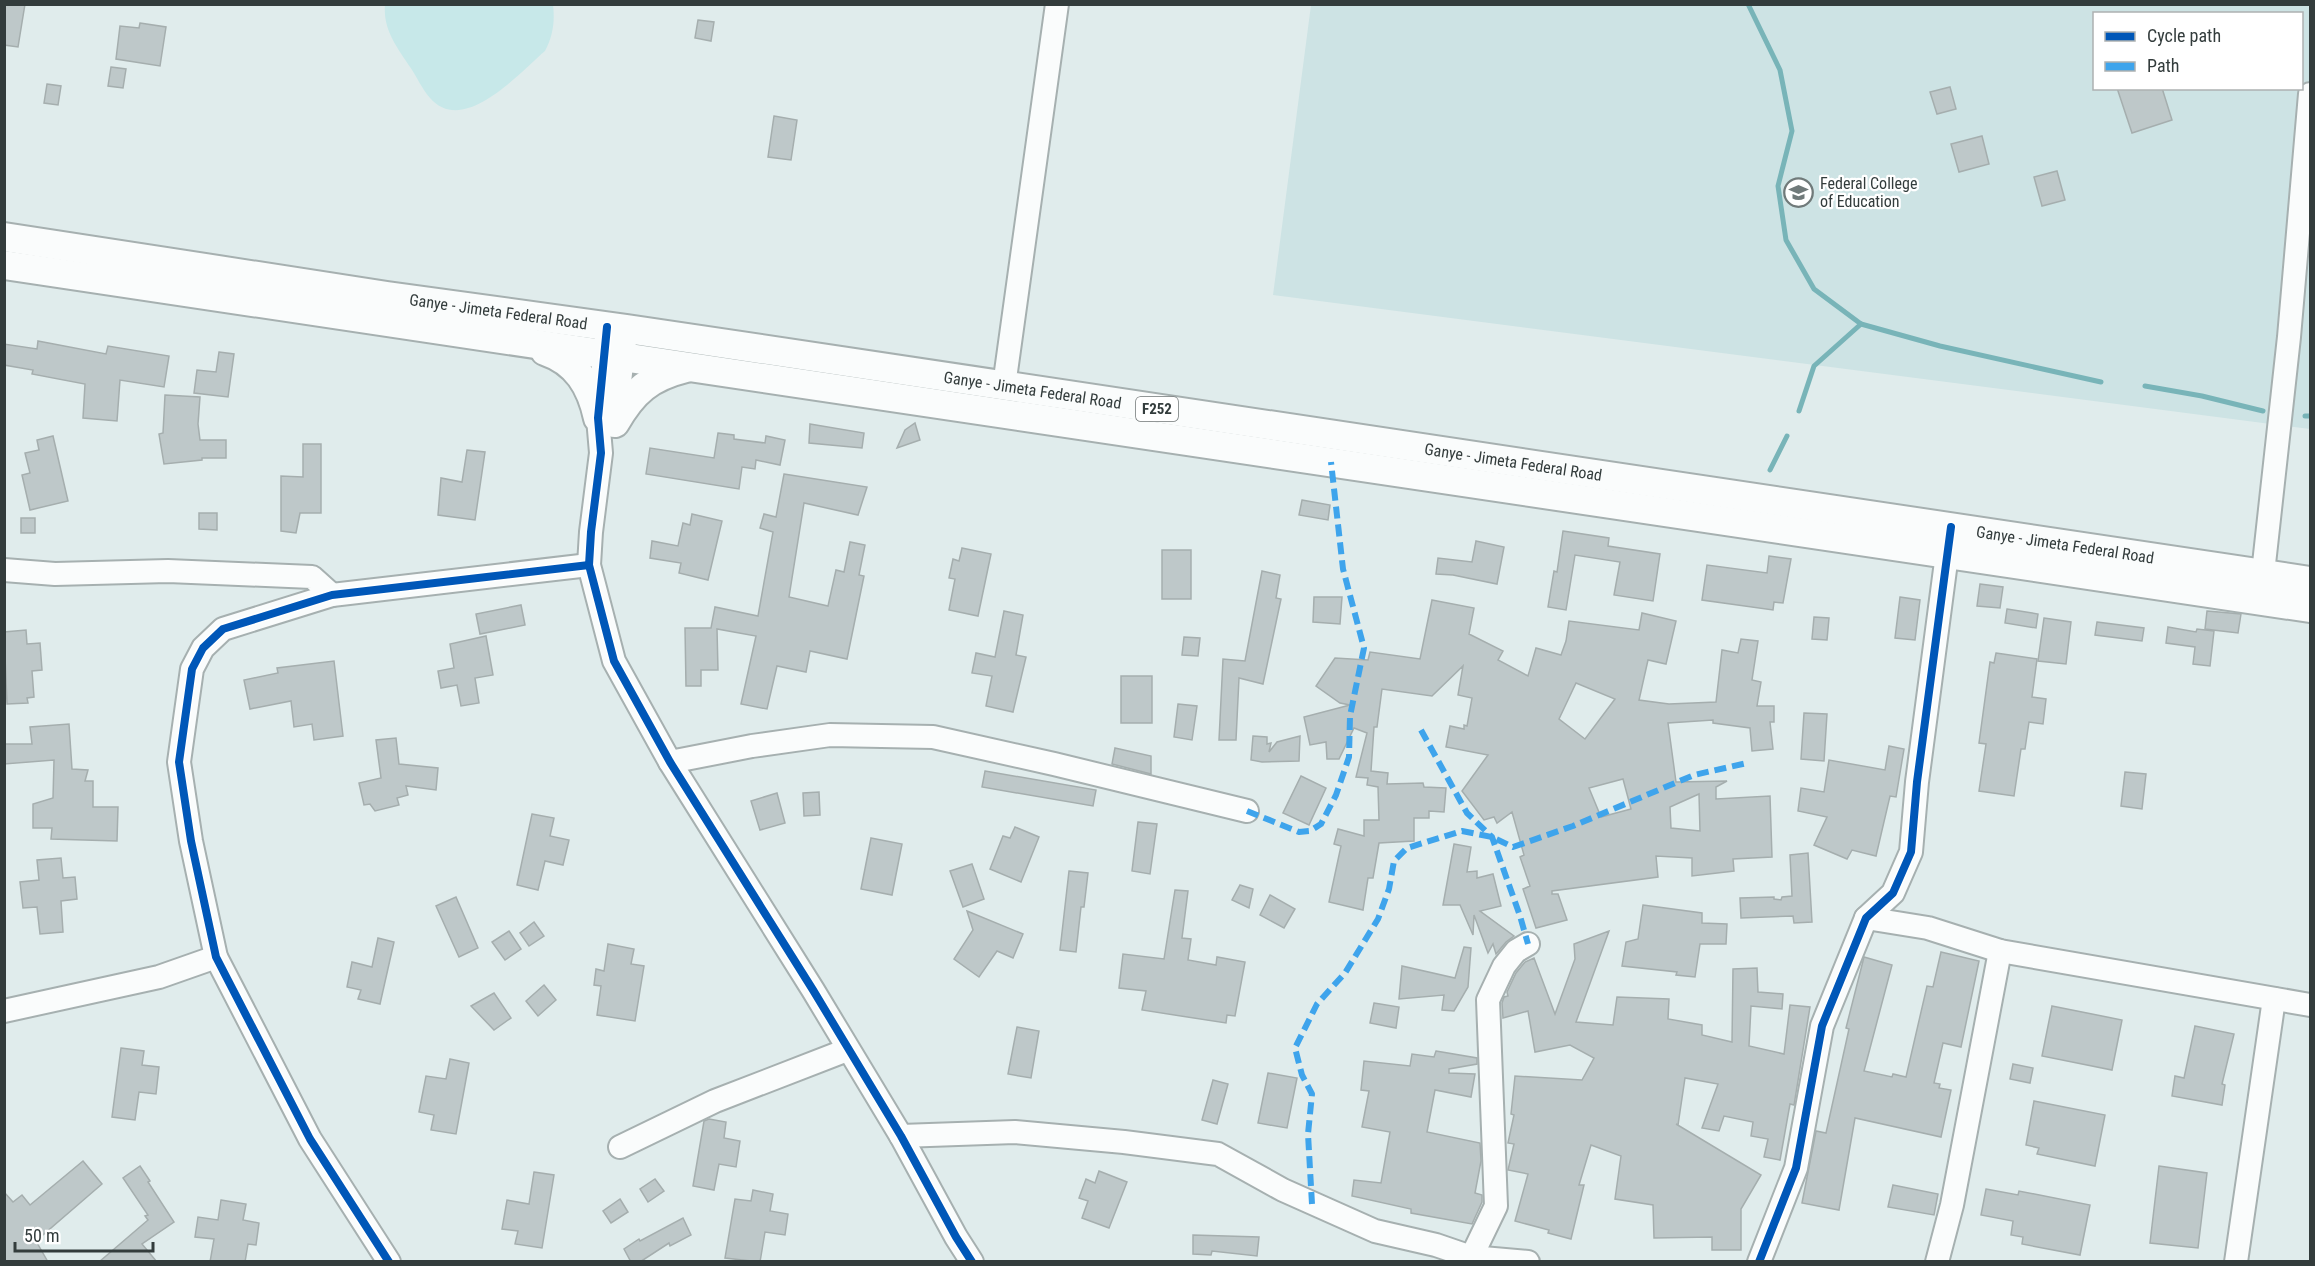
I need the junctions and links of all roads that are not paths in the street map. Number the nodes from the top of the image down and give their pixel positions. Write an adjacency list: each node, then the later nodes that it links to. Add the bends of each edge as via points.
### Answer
1 (1057, 4): 8 (street)
2 (2310, 94): 14 (street, via 2289,337)
3 (4, 237): 6 (main road, Ganye - Jimeta Federal Road / F252, via 387,296)
4 (4, 265): 5 (main road, Ganye - Jimeta Federal Road / F252)
5 (518, 342): 6 (main road, Ganye - Jimeta Federal Road / F252); 9 (main road, via 559,356 574,367)
6 (615, 342): 7 (main road, Ganye - Jimeta Federal Road / F252); 8 (main road, Ganye - Jimeta Federal Road / F252); 9 (street)
7 (688, 367): 9 (main road, via 653,379); 10 (main road, Ganye - Jimeta Federal Road / F252)
8 (1004, 386): 10 (main road, Ganye - Jimeta Federal Road / F252)
9 (606, 421): 12 (street)
10 (1210, 430): 11 (main road, Ganye - Jimeta Federal Road / F252, via 1648,511)
11 (1949, 540): 14 (main road, Ganye - Jimeta Federal Road / F252); 17 (main road, Ganye - Jimeta Federal Road / F252); 20 (street, via 1911,852 1893,893)
12 (589, 565): 16 (street); 18 (street, via 614,661)
13 (4, 570): 16 (street, via 312,577)
14 (2262, 573): 15 (main road, Ganye - Jimeta Federal Road / F252)
15 (2310, 580)
16 (332, 595): 23 (street, via 223,629 203,648 192,669 179,762)
17 (2310, 608)
18 (670, 762): 19 (street, via 830,735 933,737); 27 (street)
19 (1247, 811)
20 (1866, 918): 22 (street, via 1928,928); 31 (street, via 1822,1026 1796,1168)
21 (1528, 944): 30 (street, via 1504,966 1488,1000 1496,1206)
22 (2000, 951): 24 (street); 36 (street, via 1952,1205)
23 (216, 957): 26 (street, via 159,977); 32 (street, via 310,1139)
24 (2274, 999): 25 (street); 37 (street)
25 (2310, 1005)
26 (4, 1011)
27 (847, 1050): 28 (street); 29 (street, via 716,1101)
28 (900, 1136): 30 (street, via 1015,1132 1218,1154 1283,1190 1375,1231 1436,1245); 33 (street)
29 (621, 1147)
30 (1470, 1259): 34 (street)
31 (1759, 1261): 35 (street)
32 (388, 1262)
33 (972, 1262)
34 (1528, 1262)
35 (1754, 1262)
36 (1937, 1262)
37 (2236, 1262)

